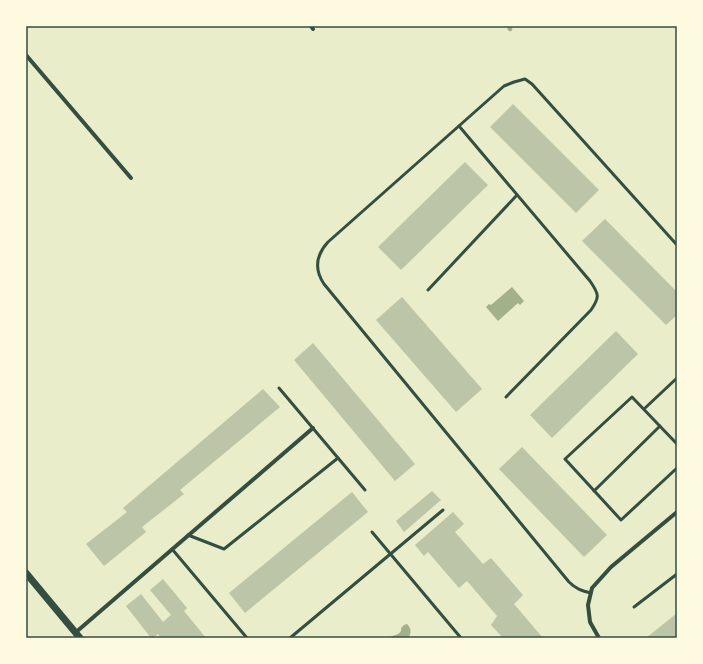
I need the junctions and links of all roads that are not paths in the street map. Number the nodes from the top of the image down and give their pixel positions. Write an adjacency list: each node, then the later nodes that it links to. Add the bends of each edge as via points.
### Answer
1 (26, 54): 3 (street)
2 (459, 126): 4 (lane); 5 (lane, via 504,86 525,79); 26 (lane, via 328,242 319,254 320,278 569,582 579,590)
3 (131, 178)
4 (518, 195): 6 (lane); 9 (lane, via 590,281 597,294 597,301)
5 (677, 245)
6 (428, 290)
7 (677, 378): 10 (lane)
8 (279, 388): 12 (lane)
9 (506, 397)
10 (644, 409): 11 (lane); 17 (lane, via 632,397 565,459)
11 (660, 426): 13 (lane); 17 (lane)
12 (313, 428): 14 (lane); 21 (street)
13 (677, 444)
14 (338, 458): 16 (lane); 21 (lane, via 224,549)
15 (677, 468): 17 (lane, via 621,520)
16 (365, 490)
17 (594, 491)
18 (443, 510): 23 (lane)
19 (677, 512): 26 (street, via 611,567 592,588)
20 (372, 532): 23 (lane)
21 (188, 535): 22 (street)
22 (172, 549): 28 (street); 29 (lane)
23 (390, 554): 30 (lane); 31 (lane)
24 (26, 573): 28 (street)
25 (677, 574): 27 (lane)
26 (591, 593): 32 (street, via 588,605 590,622)
27 (634, 607)
28 (78, 635)
29 (247, 638)
30 (290, 638)
31 (461, 638)
32 (599, 638)

